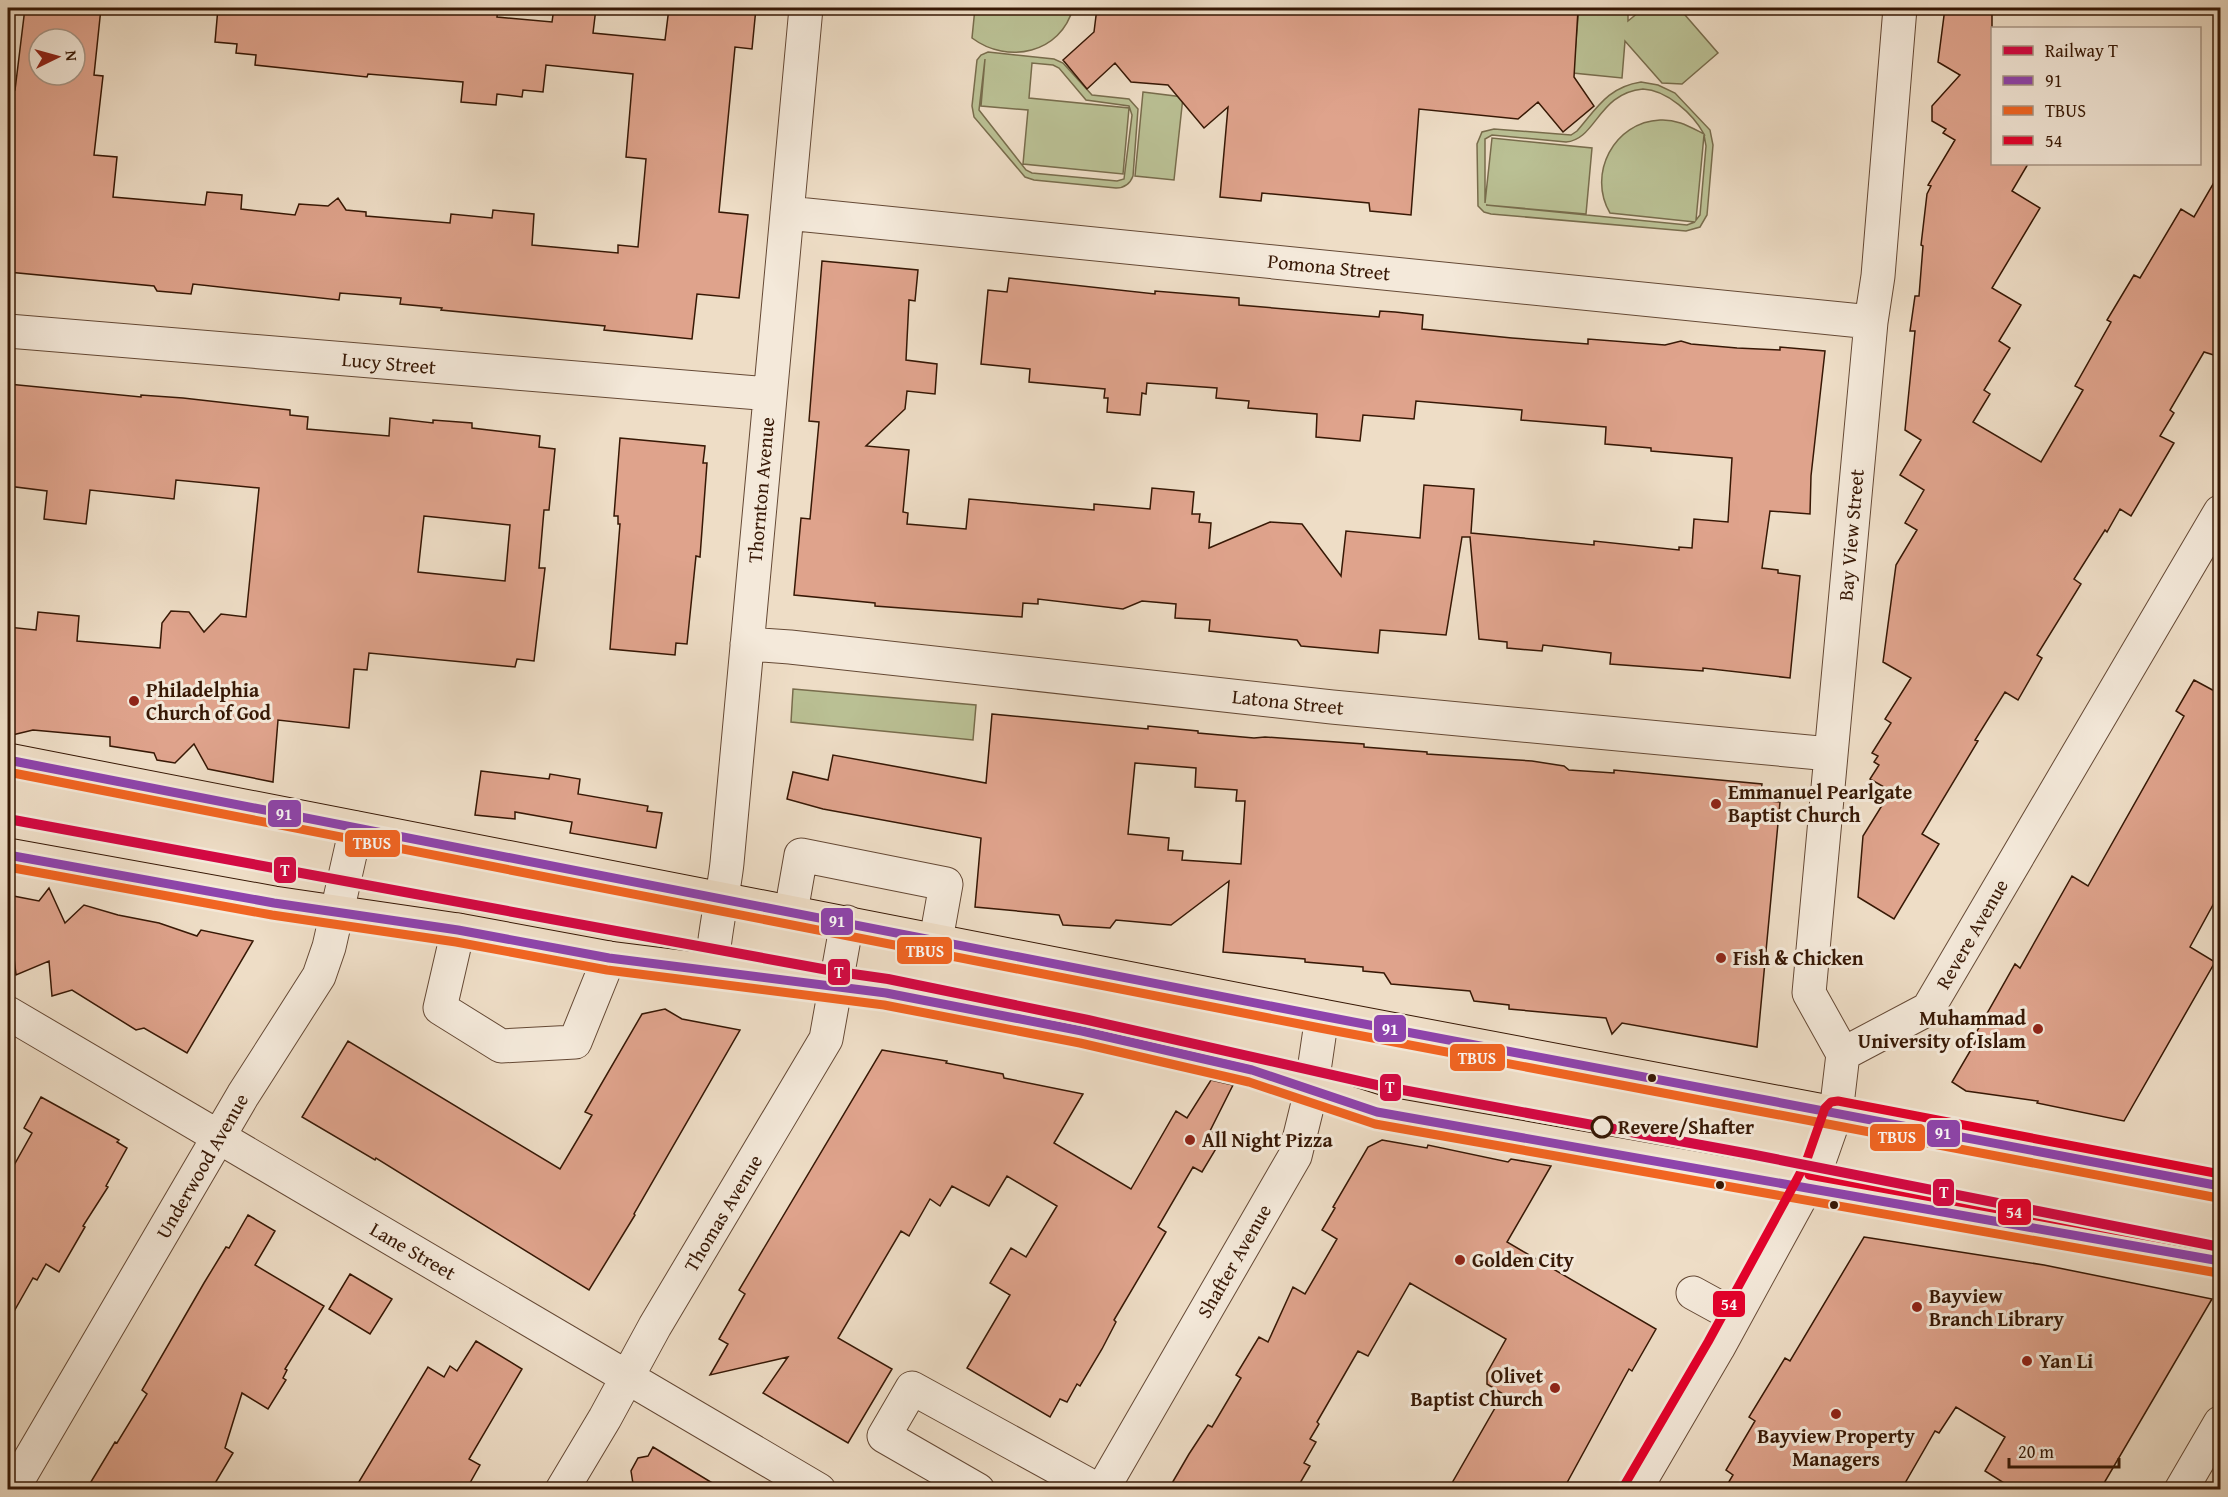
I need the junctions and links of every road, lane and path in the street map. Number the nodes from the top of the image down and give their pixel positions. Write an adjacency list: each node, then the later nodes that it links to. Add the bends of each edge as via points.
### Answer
1 (806, 8): 3 (street, Thornton Avenue)
2 (1900, 8): 4 (street, Bay View Street)
3 (787, 213): 4 (street, Pomona Street); 6 (street, Thornton Avenue)
4 (1871, 322): 9 (street, Bay View Street)
5 (8, 331): 6 (street, Lucy Street)
6 (770, 394): 8 (street, Thornton Avenue)
7 (2220, 512): 24 (street, Revere Avenue, via 1928,1009)
8 (747, 644): 9 (street, Latona Street, via 1332,707); 13 (street, Thornton Avenue)
9 (1830, 754): 24 (street, Bay View Street, via 1809,993)
10 (8, 760): 11 (main road)
11 (356, 828): 13 (main road); 15 (street, Underwood Avenue)
12 (8, 855): 15 (main road)
13 (723, 900): 14 (main road); 20 (street, Thornton Avenue)
14 (791, 912): 16 (main road); 18 (street, via 801,855 946,884)
15 (337, 913): 17 (main road); 27 (street, Underwood Avenue, via 319,976)
16 (846, 922): 18 (main road); 21 (street, Thomas Avenue)
17 (458, 930): 19 (main road); 19 (street, via 440,1008 501,1046 575,1042)
18 (936, 940): 23 (main road)
19 (609, 958): 20 (main road)
20 (712, 972): 21 (main road)
21 (836, 987): 25 (main road, via 1082,1031 1252,1070); 33 (street, Thomas Avenue, via 826,1039)
22 (8, 1013): 27 (street, Lane Street)
23 (1322, 1016): 25 (street, Shafter Avenue); 26 (main road)
24 (1843, 1054): 26 (street)
25 (1311, 1091): 29 (main road, via 1377,1112); 39 (street, Shafter Avenue, via 1295,1156)
26 (1836, 1113): 28 (main road); 29 (street)
27 (219, 1138): 33 (street, Lane Street); 35 (street, Underwood Avenue)
28 (2220, 1186)
29 (1807, 1187): 30 (main road); 32 (street)
30 (2220, 1261)
31 (1693, 1293): 32 (street)
32 (1736, 1316): 40 (street)
33 (626, 1377): 36 (street, Thomas Avenue); 37 (street, Lane Street)
34 (2216, 1439): 41 (street)
35 (12, 1490)
36 (562, 1490)
37 (819, 1490)
38 (978, 1490): 39 (street, via 884,1436 912,1388)
39 (1100, 1490)
40 (1635, 1490)
41 (2181, 1490)

